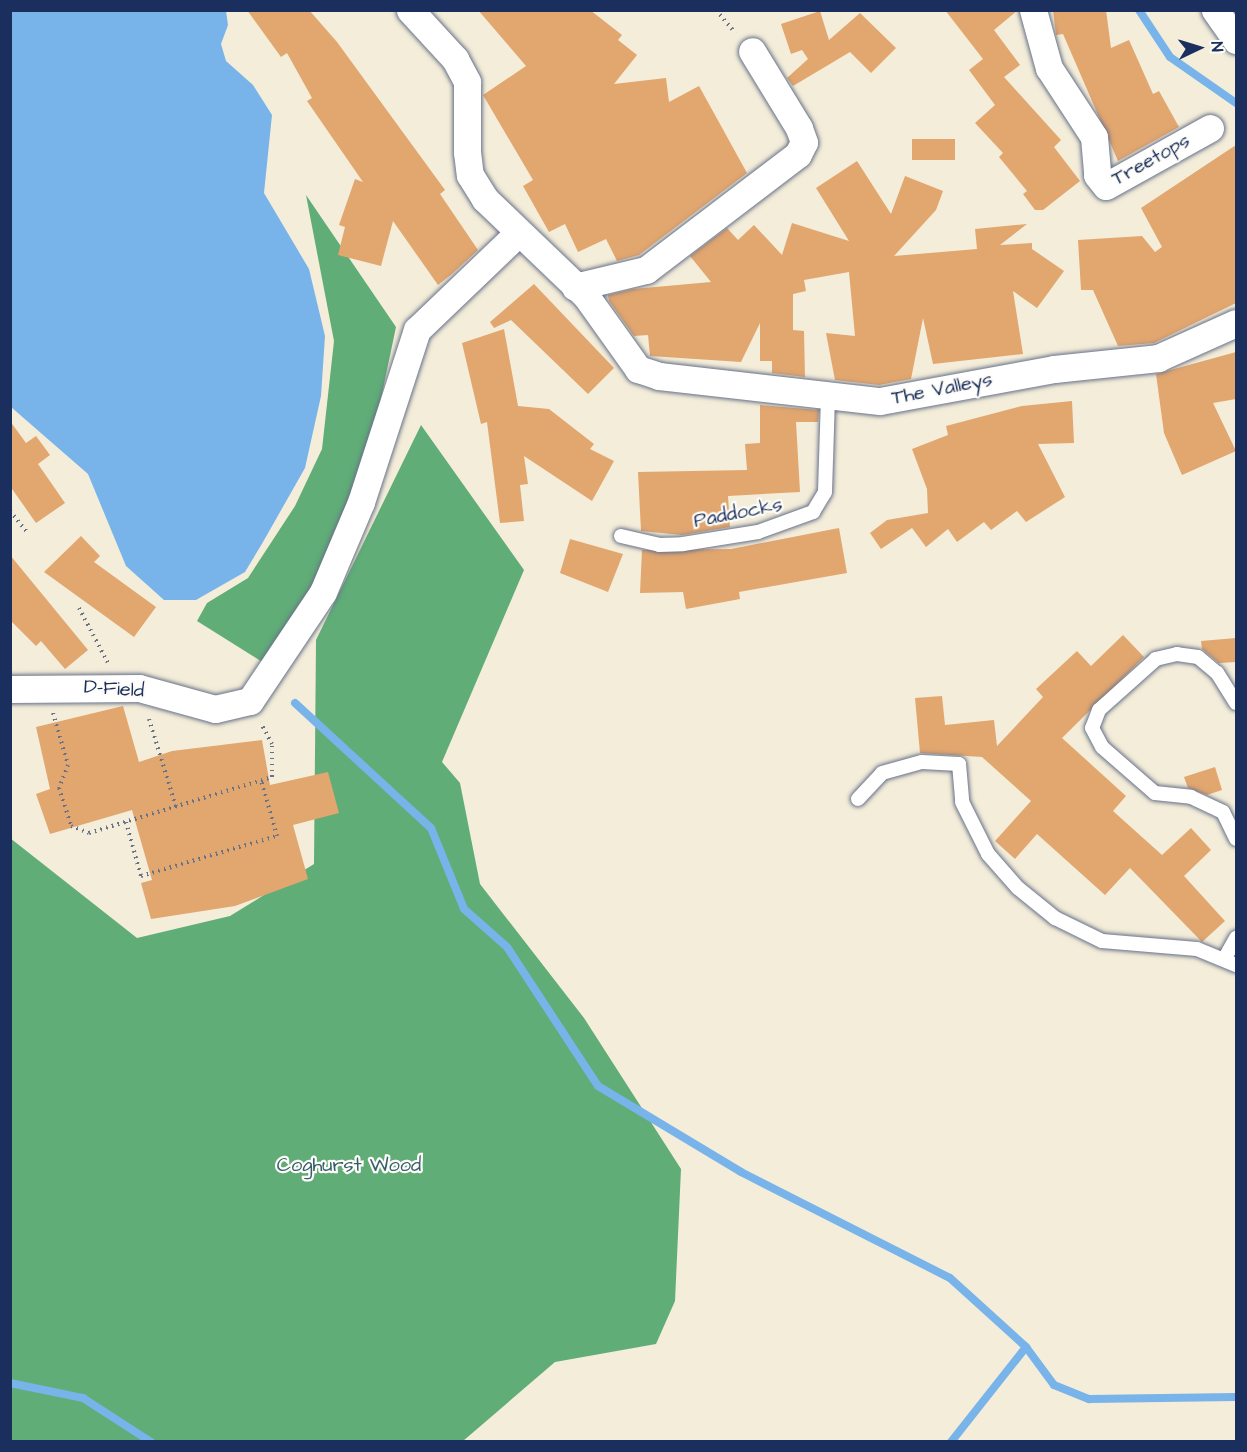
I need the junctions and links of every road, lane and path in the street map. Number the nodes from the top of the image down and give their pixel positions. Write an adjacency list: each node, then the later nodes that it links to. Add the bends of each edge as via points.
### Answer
1 (410, 10): 7 (street, The Valleys, via 455,59 467,82 470,175)
2 (1033, 10): 6 (street, Treetops, via 1048,68 1094,137 1097,175 1106,186)
3 (1215, 10): 4 (street)
4 (1236, 40)
5 (752, 51): 8 (street, via 799,128 804,142 798,154 646,270)
6 (1210, 128)
7 (518, 233): 8 (street, The Valleys); 18 (street, via 417,330 361,502 323,592)
8 (575, 286): 10 (street, The Valleys, via 638,369)
9 (1236, 323): 10 (street, The Valleys, via 1158,358 1054,369 917,397 880,401)
10 (828, 395): 13 (lane, Paddocks, via 825,492 813,512 758,532 683,544 659,545)
11 (10, 511): 12 (path)
12 (27, 532)
13 (621, 536)
14 (79, 608): 16 (path)
15 (45, 686): 16 (street, D-Field); 17 (street, D-Field); 23 (path, via 68,765 59,788 71,826 90,833)
16 (130, 687): 18 (street, D-Field, via 215,709); 22 (path)
17 (10, 689)
18 (250, 701): 20 (path, via 272,744 274,772)
19 (1236, 703): 24 (lane, via 1217,673 1198,657 1177,654 1156,659 1099,710 1092,728 1102,747 1155,793 1191,797 1223,812)
20 (261, 780): 22 (path); 23 (path, via 277,836 141,876)
21 (858, 799): 26 (lane, via 882,774 922,762 959,764 962,802 988,854 1018,888 1055,918 1102,940)
22 (176, 807): 23 (path)
23 (126, 822)
24 (1236, 839)
25 (1236, 938): 26 (lane)
26 (1231, 960)

